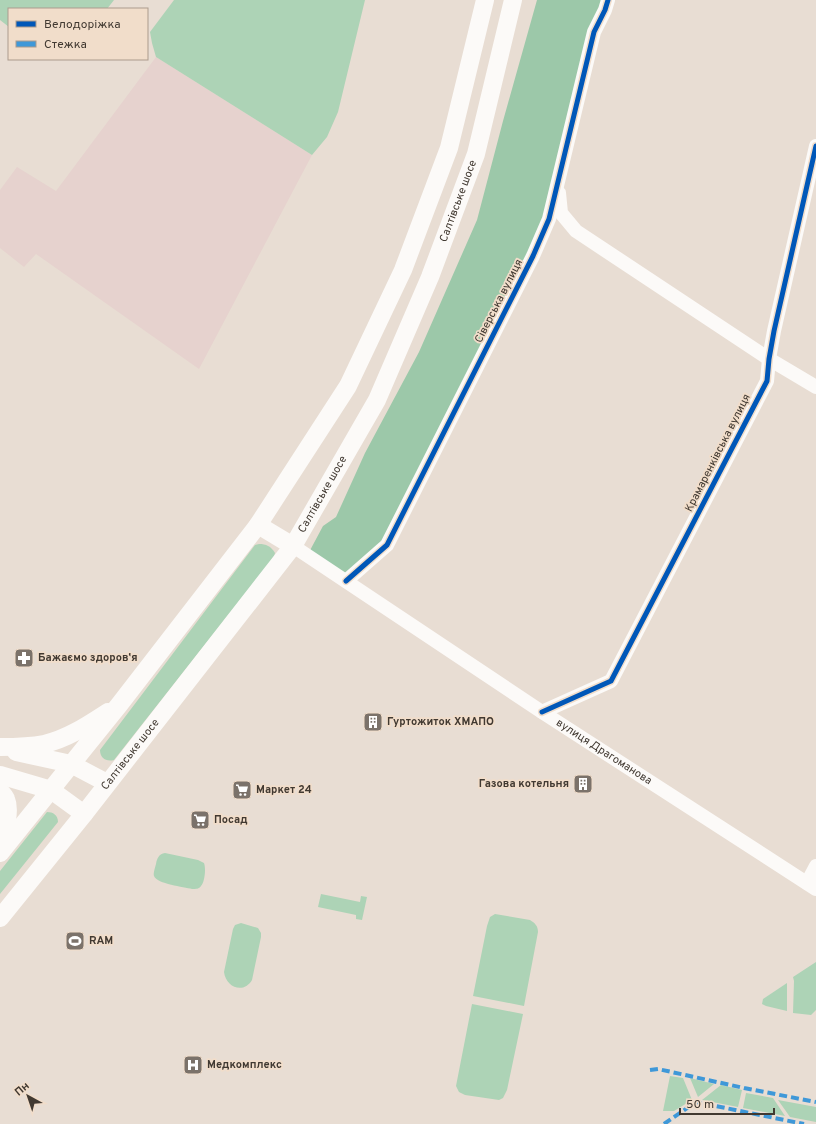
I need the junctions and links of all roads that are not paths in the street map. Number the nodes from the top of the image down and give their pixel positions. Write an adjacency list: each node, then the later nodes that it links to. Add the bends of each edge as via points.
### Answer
1 (485, 0): 8 (main road, via 449,148 403,270 348,386)
2 (513, 0): 9 (main road, Салтівське шосе, via 476,154 430,278 377,400)
3 (608, 0): 5 (street, Сіверська вулиця, via 594,32)
4 (816, 146): 6 (street, Крамаренківська вулиця)
5 (558, 180): 6 (street, via 561,214 576,231); 10 (street, Сіверська вулиця, via 549,219 533,256 387,545)
6 (769, 358): 7 (street); 12 (street, Крамаренківська вулиця, via 767,381 611,681)
7 (816, 387)
8 (258, 525): 9 (main road); 11 (main road)
9 (293, 546): 10 (street, вулиця Драгоманова); 16 (main road, Салтівське шосе)
10 (346, 581): 12 (street, вулиця Драгоманова)
11 (118, 705): 13 (main road, via 90,723 44,744); 14 (main road)
12 (542, 712): 23 (street, вулиця Драгоманова)
13 (0, 747): 14 (main road)
14 (71, 764): 16 (main road); 17 (main road)
15 (0, 775): 17 (main road)
16 (107, 783): 19 (main road, Салтівське шосе)
17 (51, 790): 19 (main road); 21 (main road)
18 (0, 791): 20 (main road, via 6,799 8,814)
19 (84, 814): 24 (main road, Салтівське шосе)
20 (0, 843)
21 (0, 853)
22 (816, 866): 23 (street)
23 (811, 886)
24 (0, 918)

